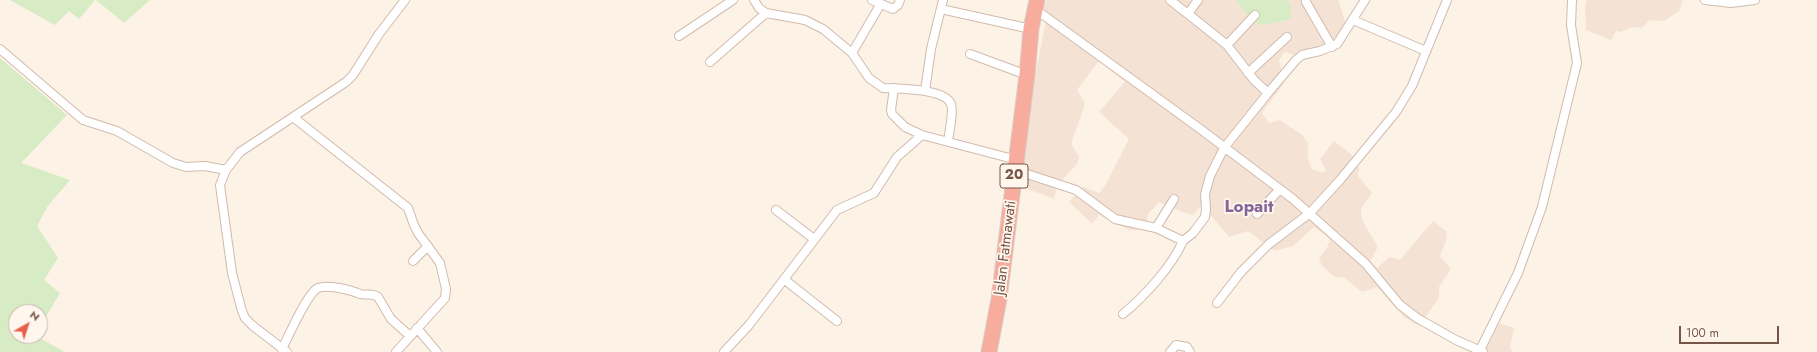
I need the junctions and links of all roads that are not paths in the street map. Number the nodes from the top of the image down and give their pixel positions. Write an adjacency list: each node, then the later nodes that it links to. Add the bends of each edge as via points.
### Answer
1 (405, 0): 38 (street, via 378,34 350,78 339,88)
2 (733, 0): 24 (street)
3 (754, 0): 19 (street)
4 (872, 0): 17 (street)
5 (900, 0): 17 (street, via 893,10)
6 (943, 0): 18 (street)
7 (1170, 0): 20 (street)
8 (1198, 0): 20 (street)
9 (1365, 0): 22 (street)
10 (1446, 0): 29 (street)
11 (1572, 0): 61 (street, via 1571,25 1577,63 1542,207 1518,273)
12 (1705, 0): 14 (street)
13 (1756, 0): 14 (street, via 1731,3)
14 (1717, 1)
15 (1306, 2): 27 (street)
16 (1036, 4): 23 (highway, Jalan Fatmawati / 20); 41 (street)
17 (880, 5): 30 (street)
18 (941, 9): 23 (street); 36 (street)
19 (766, 13): 30 (street, via 796,18 823,29); 32 (street)
20 (1188, 14): 26 (street)
21 (1255, 15): 26 (street)
22 (1353, 20): 27 (street, via 1337,44); 29 (street)
23 (1031, 29): 34 (highway, Jalan Fatmawati / 20)
24 (679, 36)
25 (1287, 37): 33 (street)
26 (1227, 45): 33 (street)
27 (1332, 47): 37 (street, via 1302,55)
28 (0, 49): 43 (street, via 83,120 117,131 173,163 186,167 205,166)
29 (1426, 51): 48 (street, via 1404,100)
30 (852, 53): 35 (street, via 873,82 883,88)
31 (970, 54): 34 (street)
32 (710, 62)
33 (1248, 73): 37 (street)
34 (1027, 75): 42 (highway, Jalan Fatmawati / 20)
35 (894, 88): 36 (street); 39 (street, via 892,114 905,127)
36 (924, 91): 40 (street, via 947,98 952,106)
37 (1268, 93): 41 (street)
38 (293, 117): 43 (street, via 240,152); 52 (street, via 408,208 414,225)
39 (922, 135): 40 (street); 50 (street, via 897,157 874,192 837,210)
40 (948, 141): 42 (street)
41 (1224, 148): 44 (street); 51 (street, via 1210,176 1205,194 1205,217)
42 (1016, 165): 49 (street, via 1076,190 1115,219); 65 (highway, Jalan Fatmawati / 20, via 999,299)
43 (226, 170): 60 (street, via 220,185 220,195 232,273 242,311 252,326)
44 (1280, 189): 47 (street); 48 (street)
45 (1174, 199): 49 (street)
46 (776, 210): 50 (street)
47 (1256, 214)
48 (1310, 214): 55 (street, via 1269,244 1241,272); 61 (street, via 1366,264 1400,305 1417,318 1456,340)
49 (1156, 228): 51 (street)
50 (814, 239): 54 (street)
51 (1183, 241): 56 (street, via 1175,258 1138,301)
52 (428, 246): 53 (street); 58 (street, via 440,263 447,295)
53 (413, 262)
54 (785, 280): 57 (street); 64 (street, via 750,325)
55 (1217, 303)
56 (1123, 314)
57 (837, 321)
58 (417, 328): 59 (street); 63 (street)
59 (410, 336): 60 (street, via 391,319 374,294 320,287 313,292 298,318); 62 (street)
60 (284, 350)
61 (1482, 351)
62 (396, 352)
63 (437, 352)
64 (724, 352)
65 (989, 352)
66 (1170, 352): 67 (street, via 1176,345 1187,348)
67 (1190, 352)

